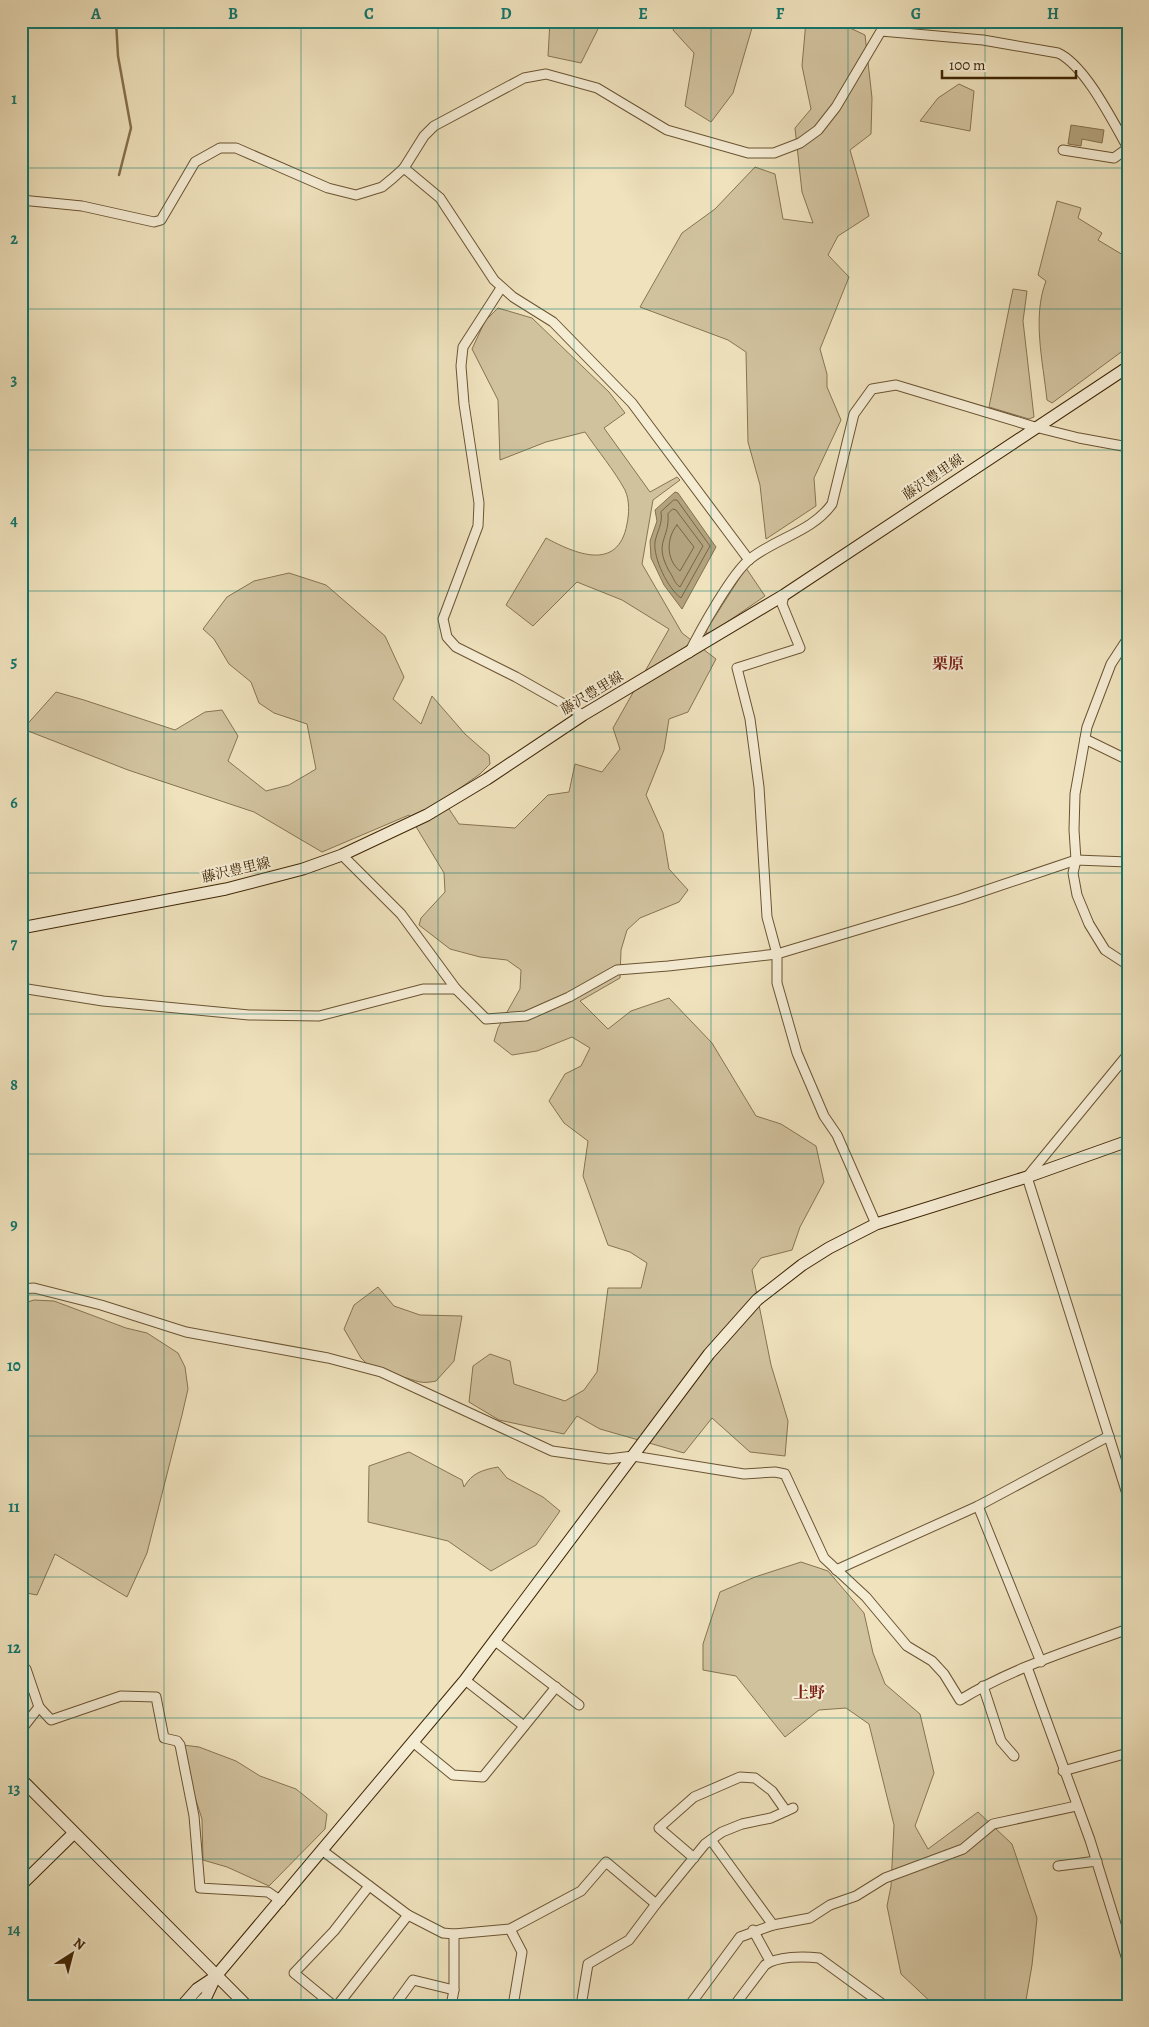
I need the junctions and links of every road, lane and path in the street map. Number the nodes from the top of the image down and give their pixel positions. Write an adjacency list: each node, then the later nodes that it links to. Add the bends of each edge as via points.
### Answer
1 (1128, 148): 2 (street, via 1114,158); 3 (street, via 1080,71 1058,53 983,40 881,31 836,107 818,130 784,151 748,152 667,130 597,88 546,74 524,78 434,126)
2 (1063, 150)
3 (404, 168): 4 (street, via 382,187 356,196 328,188 236,148 220,148 195,162 161,220 154,222 82,206); 5 (street, via 440,198)
4 (21, 200)
5 (501, 288): 9 (street, via 553,322 632,403); 13 (street, via 463,347 464,404 479,503 478,526 443,619 447,637 456,647 516,676)
6 (1128, 367): 7 (street, 藤沢豊里線)
7 (1035, 427): 8 (street); 9 (street, via 896,385 872,389 854,414 832,504 810,525); 10 (street, 藤沢豊里線)
8 (1128, 447)
9 (749, 560): 12 (street, via 700,630)
10 (784, 595): 12 (street, 藤沢豊里線); 20 (street, via 782,604 800,648 737,668 750,719 759,787 767,917)
11 (1128, 638): 14 (street, via 1111,664)
12 (689, 653): 13 (street, 藤沢豊里線)
13 (583, 715): 16 (street, 藤沢豊里線, via 427,815)
14 (1085, 739): 15 (street); 17 (street, via 1076,794)
15 (1128, 760)
16 (342, 855): 19 (street, 藤沢豊里線, via 226,889); 23 (street, via 401,914)
17 (1076, 860): 18 (street); 20 (street, via 960,899); 21 (street, via 1073,873 1077,895 1089,924 1105,950)
18 (1128, 862)
19 (21, 928)
20 (776, 954): 23 (street, via 617,970 526,1016 486,1019); 27 (street, via 778,983 797,1053)
21 (1128, 964)
22 (21, 988): 23 (street, via 103,1001 249,1015 319,1016 423,989)
23 (456, 989)
24 (1128, 1054): 26 (street)
25 (1128, 1141): 26 (street)
26 (1027, 1177): 27 (street); 29 (street)
27 (876, 1224): 30 (street, via 829,1248 757,1300 723,1336)
28 (21, 1289): 30 (street, via 34,1288 82,1300 186,1332 328,1358 381,1372 552,1451 609,1459)
29 (1109, 1436): 31 (street); 32 (street)
30 (633, 1456): 33 (street, via 744,1474 785,1474 815,1543); 35 (street)
31 (1128, 1497)
32 (978, 1506): 33 (street); 36 (street)
33 (836, 1570): 40 (street, via 866,1597 907,1646 932,1661 960,1700)
34 (1128, 1629): 36 (street)
35 (494, 1641): 39 (street); 41 (street)
36 (1041, 1662): 37 (street)
37 (1027, 1667): 40 (street); 49 (street)
38 (21, 1671): 43 (street, via 26,1669)
39 (465, 1680): 44 (street); 46 (street)
40 (983, 1686): 48 (street, via 1001,1741)
41 (556, 1687): 42 (street); 44 (street)
42 (580, 1705)
43 (39, 1707): 45 (street); 60 (street, via 51,1720 122,1696 156,1697 164,1738 178,1741 180,1745 194,1816 200,1888 268,1892)
44 (524, 1726): 46 (street, via 483,1777 453,1775)
45 (21, 1730)
46 (414, 1743): 54 (street)
47 (1128, 1753): 49 (street)
48 (1014, 1756)
49 (1063, 1771): 51 (street)
50 (21, 1780): 52 (street)
51 (1076, 1806): 56 (street); 63 (street, via 993,1824 963,1849 885,1878 856,1896 830,1904 810,1918)
52 (74, 1833): 58 (street); 69 (street)
53 (711, 1840): 55 (street); 55 (street, via 742,1824 772,1818 789,1810 755,1778 740,1777 694,1797 659,1828); 63 (street)
54 (323, 1851): 59 (street); 60 (street)
55 (694, 1858): 61 (street)
56 (1097, 1861): 57 (street); 68 (street)
57 (1058, 1866)
58 (21, 1885)
59 (369, 1886): 62 (street); 74 (street, via 294,1973)
60 (281, 1901): 69 (street)
61 (656, 1904): 64 (street, via 606,1862 581,1891); 79 (street, via 629,1940 588,1964)
62 (408, 1915): 66 (street, via 443,1933); 75 (street)
63 (773, 1925): 65 (street)
64 (510, 1929): 66 (street); 78 (street, via 522,1952)
65 (753, 1930): 67 (street); 80 (street, via 740,1937)
66 (454, 1934): 70 (street)
67 (770, 1961): 81 (street); 82 (street, via 819,1958)
68 (1128, 1963)
69 (216, 1976): 71 (street, via 197,1989); 72 (street); 73 (street)
70 (454, 1990): 76 (street, via 413,1980); 77 (street)
71 (182, 2006)
72 (198, 2006)
73 (247, 2006)
74 (334, 2006)
75 (338, 2006)
76 (394, 2006)
77 (451, 2006)
78 (512, 2006)
79 (580, 2006)
80 (690, 2006)
81 (734, 2006)
82 (885, 2006)

